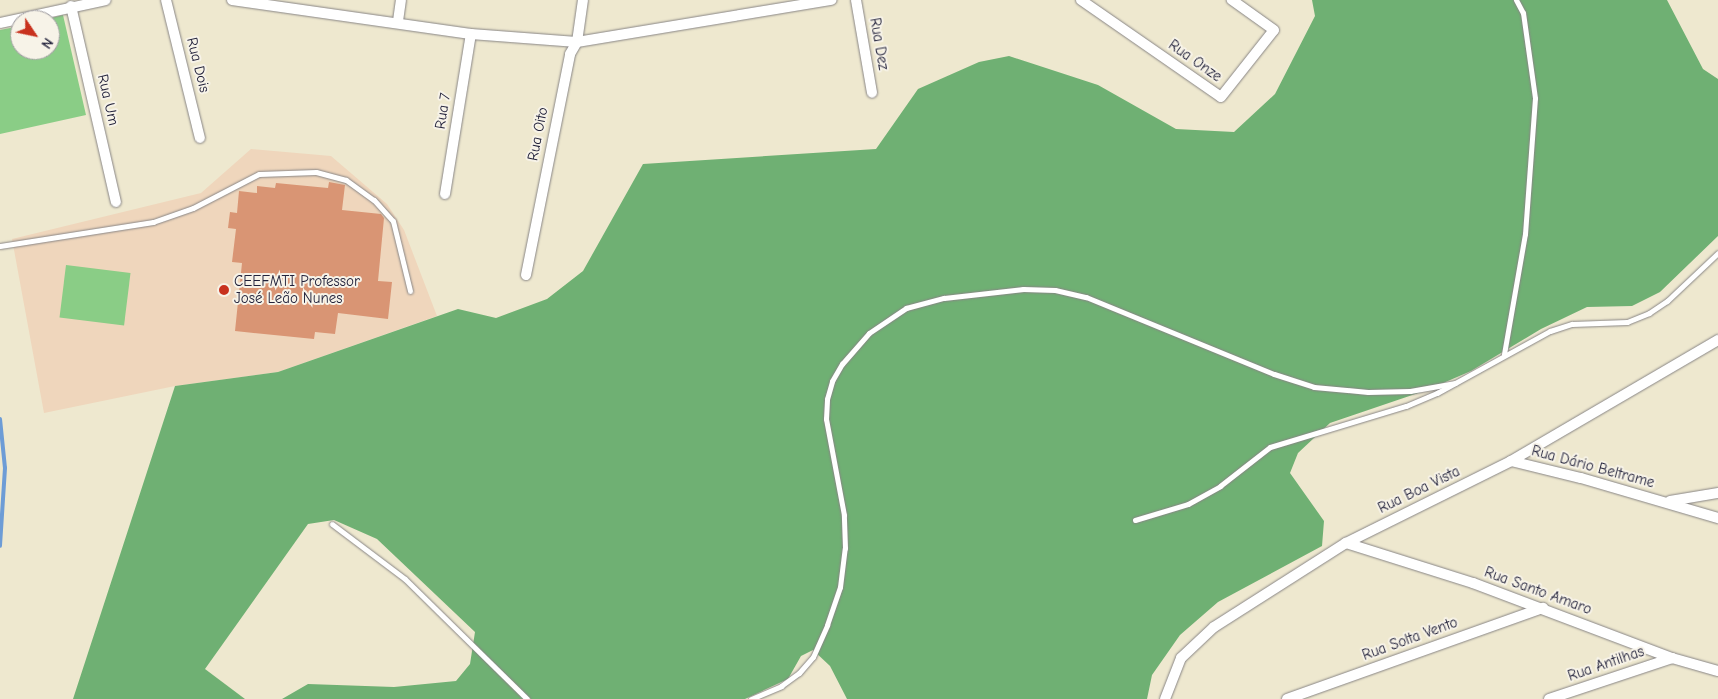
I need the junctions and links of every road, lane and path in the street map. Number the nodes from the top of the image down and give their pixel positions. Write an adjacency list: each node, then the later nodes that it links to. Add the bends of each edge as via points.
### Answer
1 (106, 0): 12 (street)
2 (166, 0): 18 (street, Rua Dois)
3 (232, 0): 11 (street)
4 (401, 0): 13 (street)
5 (582, 0): 16 (street, Rua Oito)
6 (832, 0): 16 (street)
7 (856, 0): 17 (street, Rua Dez)
8 (1080, 0): 9 (street, Rua Onze, via 1221,97 1274,30)
9 (1232, 0)
10 (1516, 0): 26 (lane, via 1523,13 1535,98 1525,234)
11 (289, 4): 13 (street)
12 (71, 6): 14 (street); 20 (street, Rua Um)
13 (398, 21): 15 (street)
14 (0, 23)
15 (470, 34): 16 (street); 19 (street, Rua 7)
16 (577, 42): 23 (street, Rua Oito, via 570,54)
17 (872, 94)
18 (200, 138)
19 (445, 194)
20 (116, 202)
21 (0, 246): 24 (lane, via 153,222 192,208 259,174 316,172 346,180 374,200 393,221)
22 (1718, 253): 26 (lane, via 1667,301 1649,313 1627,322 1572,324)
23 (526, 275)
24 (410, 291)
25 (1718, 340): 28 (street, Rua Boa Vista)
26 (1504, 354): 27 (lane)
27 (1455, 383): 32 (lane, via 1406,406 1270,447 1220,486 1188,504); 39 (lane, via 1410,391 1368,392 1314,387 1274,374 1086,297 1055,290 1023,289 944,298 906,308 869,333 842,364 826,399 826,419 844,516 845,548 840,587 827,625 813,656 799,673)
28 (1511, 461): 30 (street, Rua Dário Beltrame); 34 (street, Rua Boa Vista)
29 (1718, 493): 30 (street, Rua Dário Beltrame)
30 (1667, 502): 31 (street, Rua Dário Beltrame)
31 (1718, 518)
32 (1135, 520)
33 (332, 524): 38 (lane, via 405,579)
34 (1346, 542): 35 (street, Rua Santo Amaro); 40 (street, Rua Boa Vista, via 1214,627 1181,658)
35 (1543, 608): 36 (street, Rua Santo Amaro); 41 (street, Rua Solta Vento)
36 (1672, 658): 37 (street, Rua Santo Amaro); 42 (street, Rua Antilhas)
37 (1718, 671)
38 (527, 699)
39 (751, 699)
40 (1164, 699)
41 (1287, 699)
42 (1549, 699)

